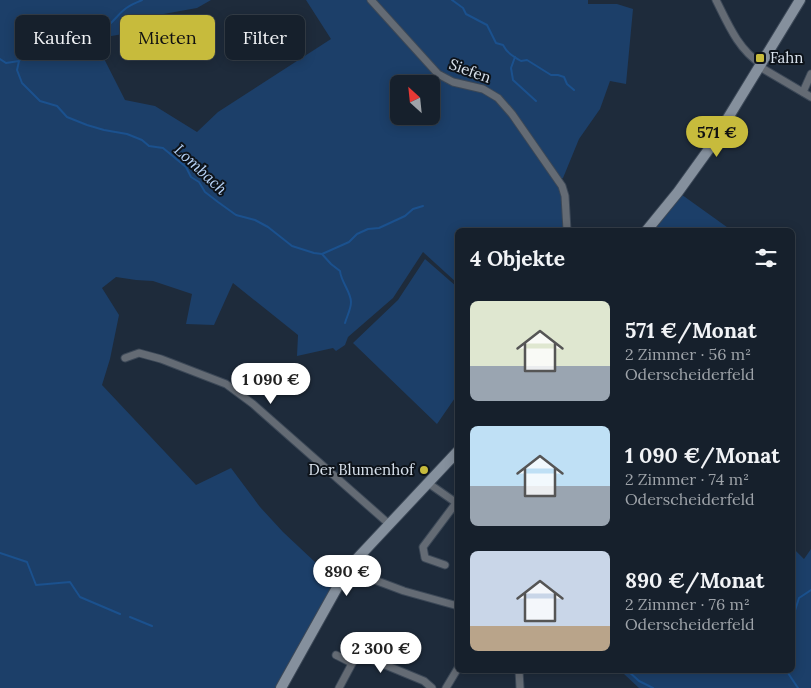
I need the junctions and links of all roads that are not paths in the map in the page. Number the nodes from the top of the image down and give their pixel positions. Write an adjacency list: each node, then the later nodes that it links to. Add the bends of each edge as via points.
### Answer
1 (371, 0): 8 (street, Siefen, via 438,74 452,82 491,92 504,104 562,186)
2 (716, 0): 4 (street, via 736,39)
3 (800, 0): 4 (main road)
4 (760, 65): 6 (street); 9 (main road, via 694,170)
5 (811, 74): 6 (street)
6 (803, 92): 7 (street)
7 (811, 97)
8 (567, 228)
9 (649, 228)
10 (125, 358): 15 (street, via 139,353 161,358 232,388)
11 (455, 454): 12 (main road)
12 (428, 482): 13 (street); 15 (main road)
13 (455, 502)
14 (455, 506): 16 (street, via 423,547 425,558)
15 (389, 524): 17 (main road)
16 (445, 565)
17 (348, 570): 18 (street); 23 (main road)
18 (455, 605)
19 (336, 655): 20 (street)
20 (352, 663): 24 (street); 25 (street, via 358,656 366,656 424,681)
21 (455, 673): 26 (street)
22 (520, 673): 27 (street)
23 (281, 688)
24 (339, 688)
25 (432, 688)
26 (446, 688)
27 (520, 688)

